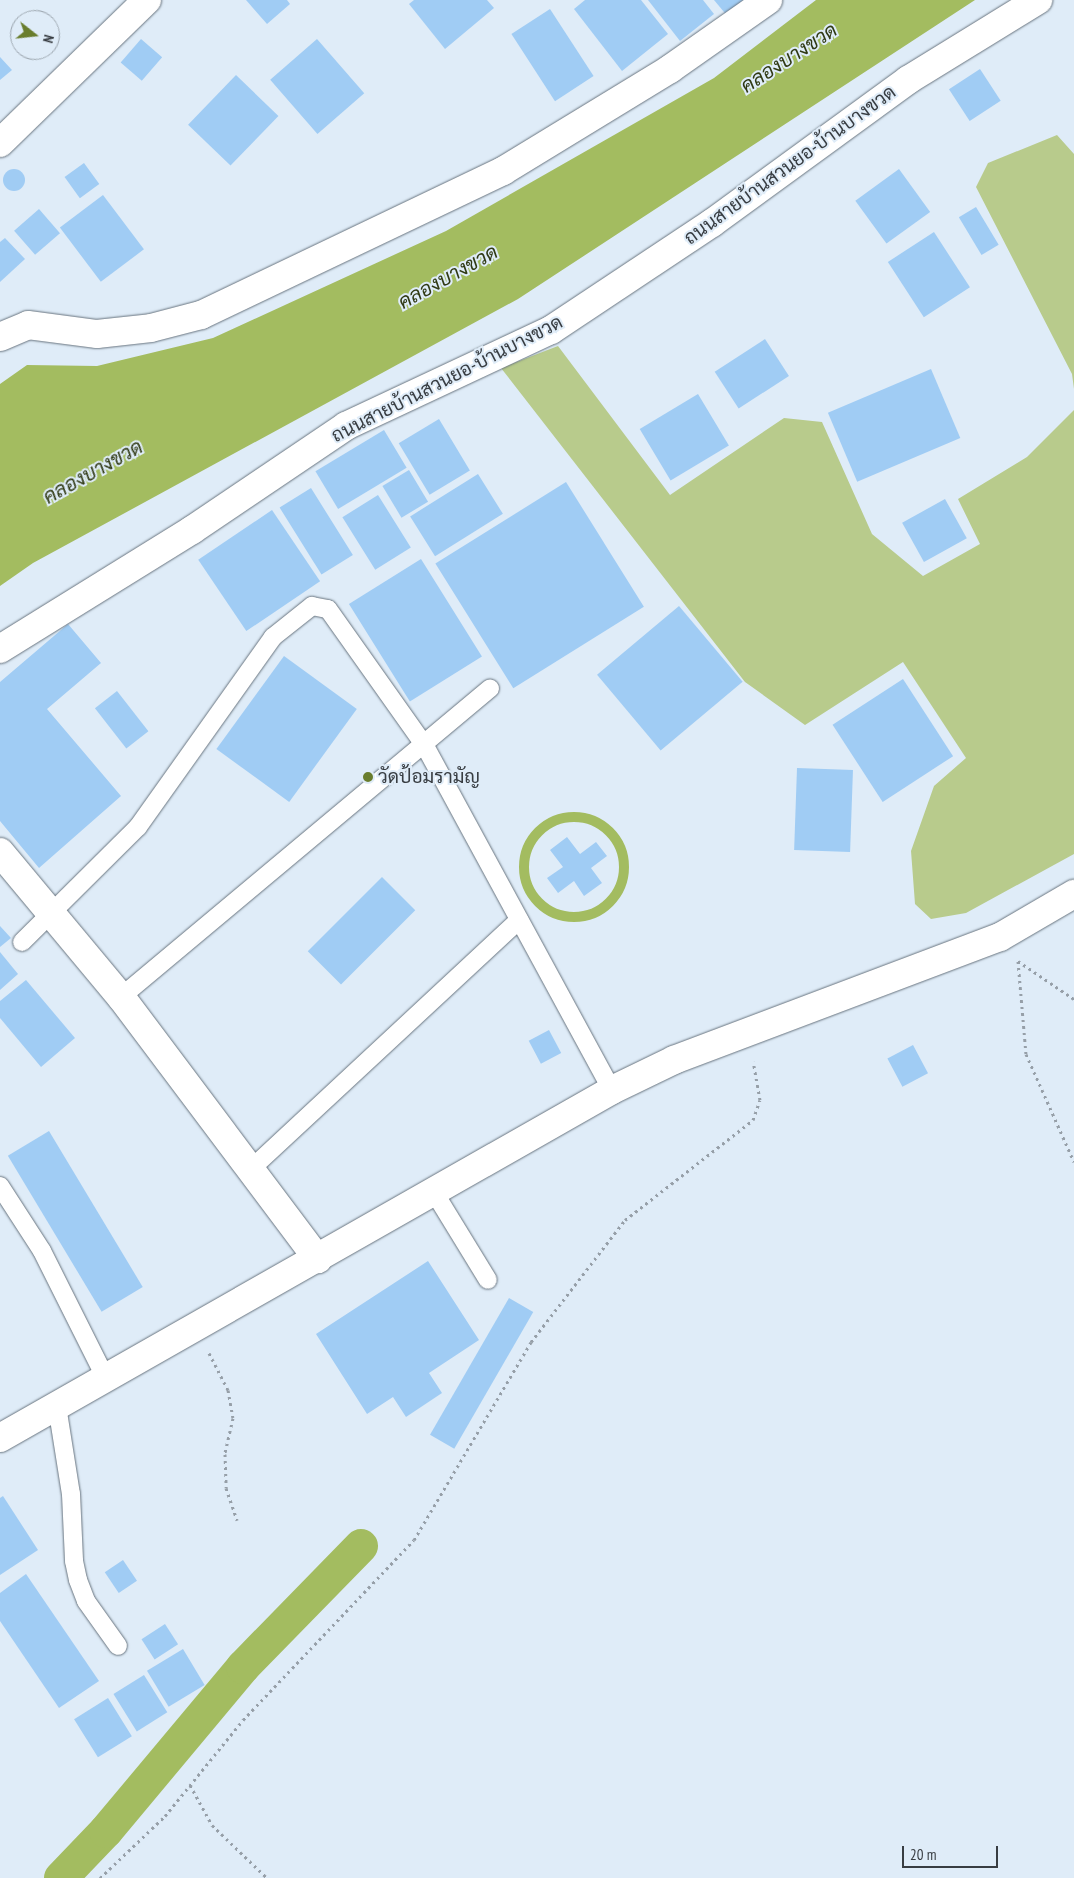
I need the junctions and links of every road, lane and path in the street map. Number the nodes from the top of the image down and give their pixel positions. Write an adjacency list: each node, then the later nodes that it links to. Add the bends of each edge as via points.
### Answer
1 (147, 0): 4 (street)
2 (768, 0): 5 (street, via 670,69 503,171 201,315 151,328 97,334 28,325)
3 (1038, 0): 6 (street, ถนนสายบ้านสวนยอ-บ้านบางขวด, via 908,80 712,223 551,330 346,426 192,530)
4 (0, 143)
5 (2, 332)
6 (0, 649)
7 (490, 689): 8 (lane)
8 (425, 746): 11 (lane, via 328,608 312,606 273,637 138,827); 12 (lane); 16 (lane)
9 (0, 852): 11 (street)
10 (1074, 894): 13 (street)
11 (53, 915): 14 (lane); 16 (street)
12 (519, 920): 19 (lane); 21 (lane)
13 (1000, 937): 15 (path); 18 (street)
14 (22, 942)
15 (1018, 960): 17 (path); 20 (path, via 1026,1054)
16 (121, 997): 21 (street)
17 (1074, 999)
18 (748, 1032): 19 (street, via 674,1060); 32 (path, via 760,1100 753,1120 625,1220 531,1342 414,1540 243,1720)
19 (612, 1090): 23 (street)
20 (1074, 1162)
21 (251, 1170): 24 (street)
22 (0, 1186): 27 (lane, via 42,1252)
23 (434, 1192): 24 (street); 25 (lane)
24 (318, 1259): 26 (street)
25 (488, 1280)
26 (196, 1328): 27 (street); 30 (path, via 228,1390 233,1418 225,1454 226,1488)
27 (106, 1379): 28 (street)
28 (57, 1406): 29 (street); 31 (lane, via 71,1494 78,1580 86,1601)
29 (0, 1438)
30 (237, 1520)
31 (118, 1646)
32 (190, 1785): 33 (path, via 166,1816); 34 (path, via 212,1825)
33 (100, 1878)
34 (267, 1878)

